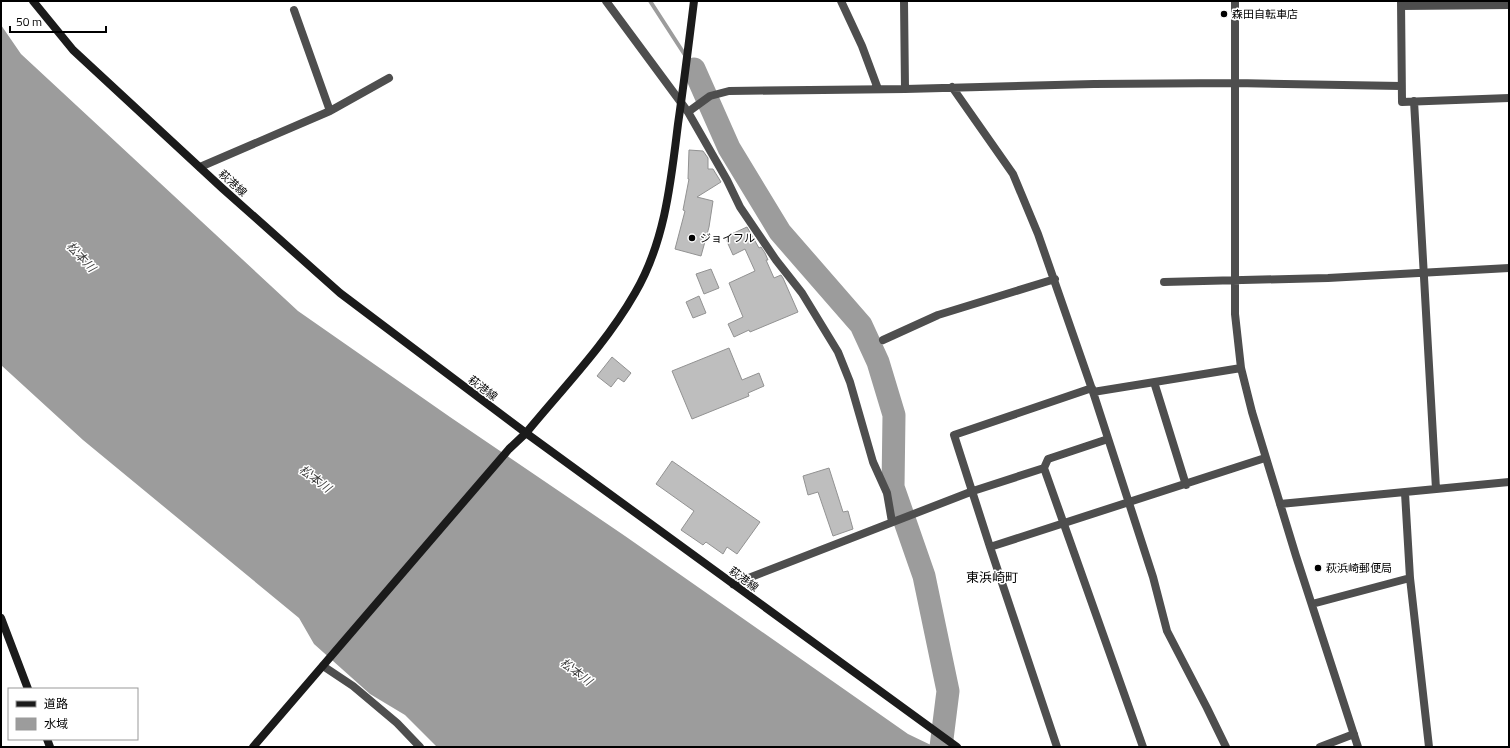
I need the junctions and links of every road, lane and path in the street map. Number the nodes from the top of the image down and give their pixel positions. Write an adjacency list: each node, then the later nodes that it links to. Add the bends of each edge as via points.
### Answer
1 (33, 1): 21 (main road, 萩港線, via 73,50)
2 (606, 1): 18 (street)
3 (694, 1): 18 (main road)
4 (841, 1): 14 (street)
5 (904, 1): 15 (street)
6 (1235, 1): 11 (street)
7 (1401, 3): 8 (street); 12 (street)
8 (1509, 5)
9 (294, 10): 19 (street)
10 (389, 78): 19 (street)
11 (1235, 83): 12 (street); 13 (street); 25 (street)
12 (1401, 86): 17 (street, via 1402,102)
13 (952, 87): 15 (street); 24 (street, via 1013,174)
14 (878, 89): 15 (street); 20 (street, via 729,91 710,96)
15 (905, 89)
16 (1509, 98): 17 (street)
17 (1414, 101): 23 (street)
18 (681, 102): 20 (street); 31 (main road, via 670,190 651,259 636,291 616,323)
19 (330, 111): 21 (street)
20 (688, 112): 42 (street, via 740,207 802,293 838,352)
21 (200, 167): 31 (main road, 萩港線, via 340,293)
22 (1509, 268): 23 (street)
23 (1424, 274): 25 (street); 37 (street)
24 (1055, 279): 27 (street, via 938,315); 30 (street)
25 (1234, 280): 26 (street); 28 (street)
26 (1164, 282)
27 (883, 340)
28 (1241, 368): 29 (street); 33 (street)
29 (1154, 382): 30 (street); 36 (street)
30 (1093, 390): 32 (street); 38 (street, via 954,435)
31 (526, 433): 46 (main road, 萩港線); 49 (main road, via 509,449)
32 (1108, 439): 34 (street, via 1048,460); 40 (street)
33 (1266, 458): 36 (street); 41 (street)
34 (1044, 468): 38 (street); 43 (street)
35 (1509, 482): 37 (street)
36 (1186, 485): 40 (street)
37 (1436, 489): 39 (street)
38 (973, 491): 42 (street); 44 (street)
39 (1405, 493): 41 (street); 45 (street)
40 (1129, 503): 43 (street); 57 (street, via 1167,631)
41 (1280, 504): 47 (street)
42 (895, 521): 46 (street)
43 (1065, 524): 44 (street); 56 (street)
44 (990, 548): 55 (street)
45 (1410, 578): 47 (street); 60 (street)
46 (733, 584): 54 (main road, 萩港線)
47 (1312, 604): 51 (street)
48 (1, 618): 50 (main road)
49 (325, 664): 52 (main road); 53 (street, via 397,723)
50 (28, 688)
51 (1354, 734): 58 (street); 59 (street)
52 (253, 747)
53 (420, 747)
54 (957, 747)
55 (1057, 747)
56 (1143, 747)
57 (1226, 747)
58 (1320, 747)
59 (1358, 747)
60 (1429, 747)

